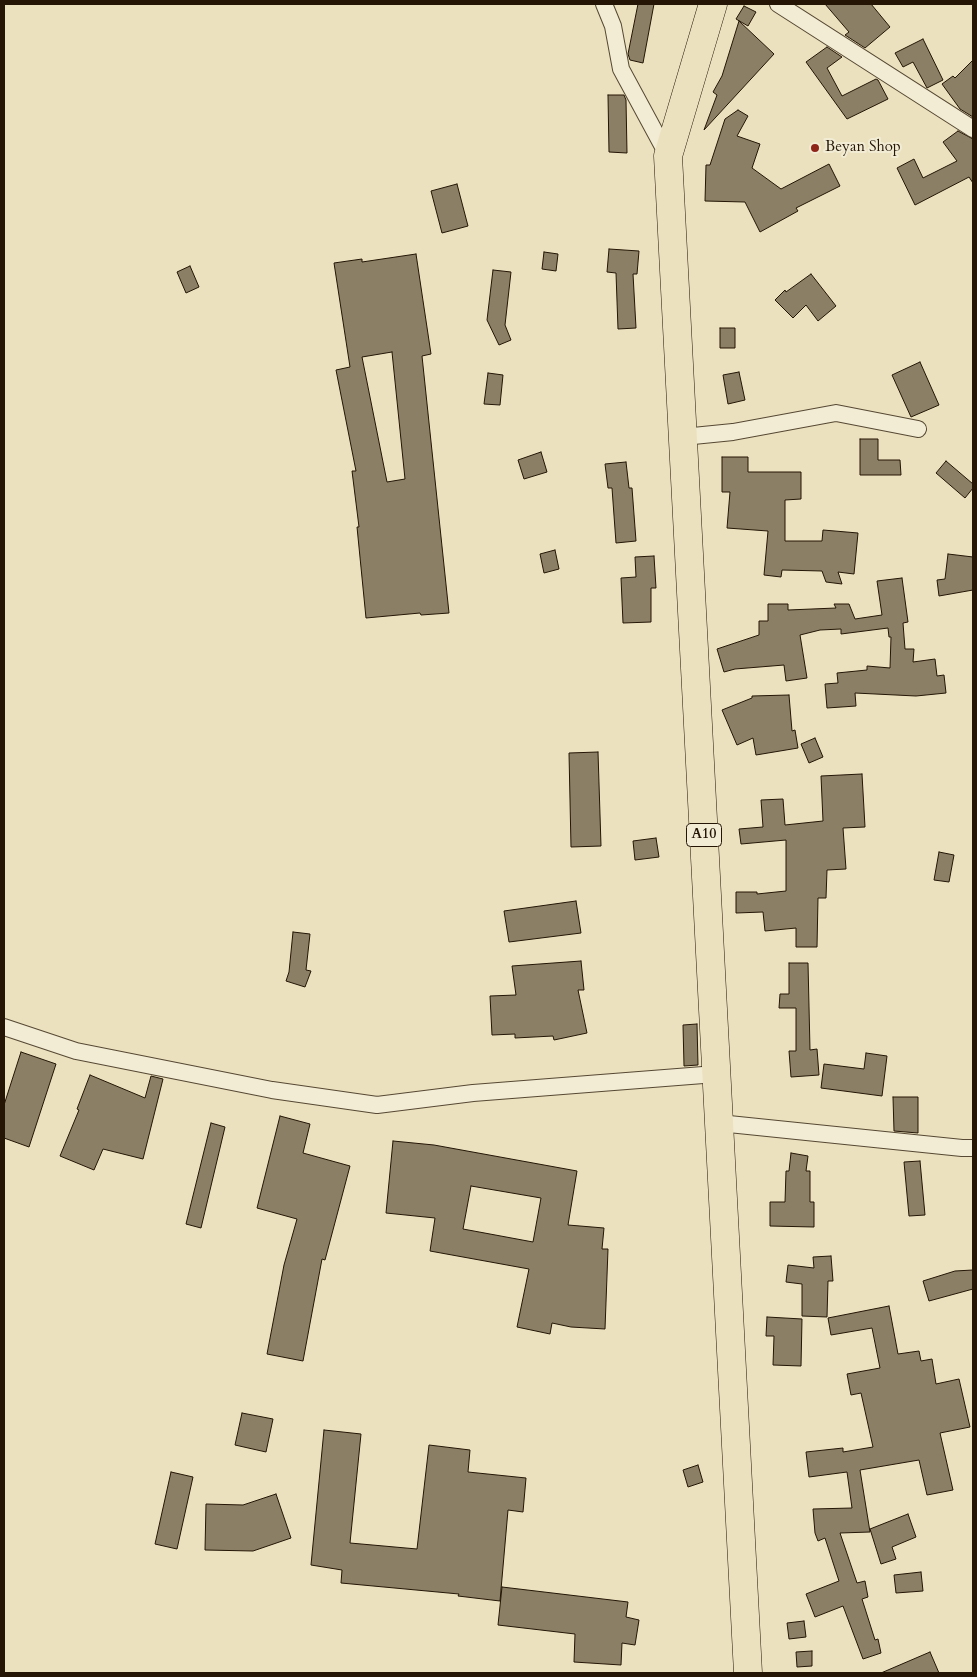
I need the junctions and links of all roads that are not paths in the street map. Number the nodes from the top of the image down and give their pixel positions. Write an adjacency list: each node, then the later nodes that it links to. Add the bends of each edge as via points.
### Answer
1 (604, 4): 5 (street, via 613,26 621,69)
2 (713, 4): 5 (highway, A10)
3 (778, 4): 4 (street)
4 (973, 129)
5 (668, 156): 7 (highway, A10)
6 (918, 429): 7 (street, via 836,413 733,432)
7 (682, 437): 9 (highway, A10)
8 (4, 1027): 9 (street, via 76,1051 272,1090 376,1105 473,1093)
9 (716, 1074): 10 (highway, A10)
10 (719, 1123): 11 (street); 12 (highway, A10)
11 (973, 1148)
12 (748, 1673)

